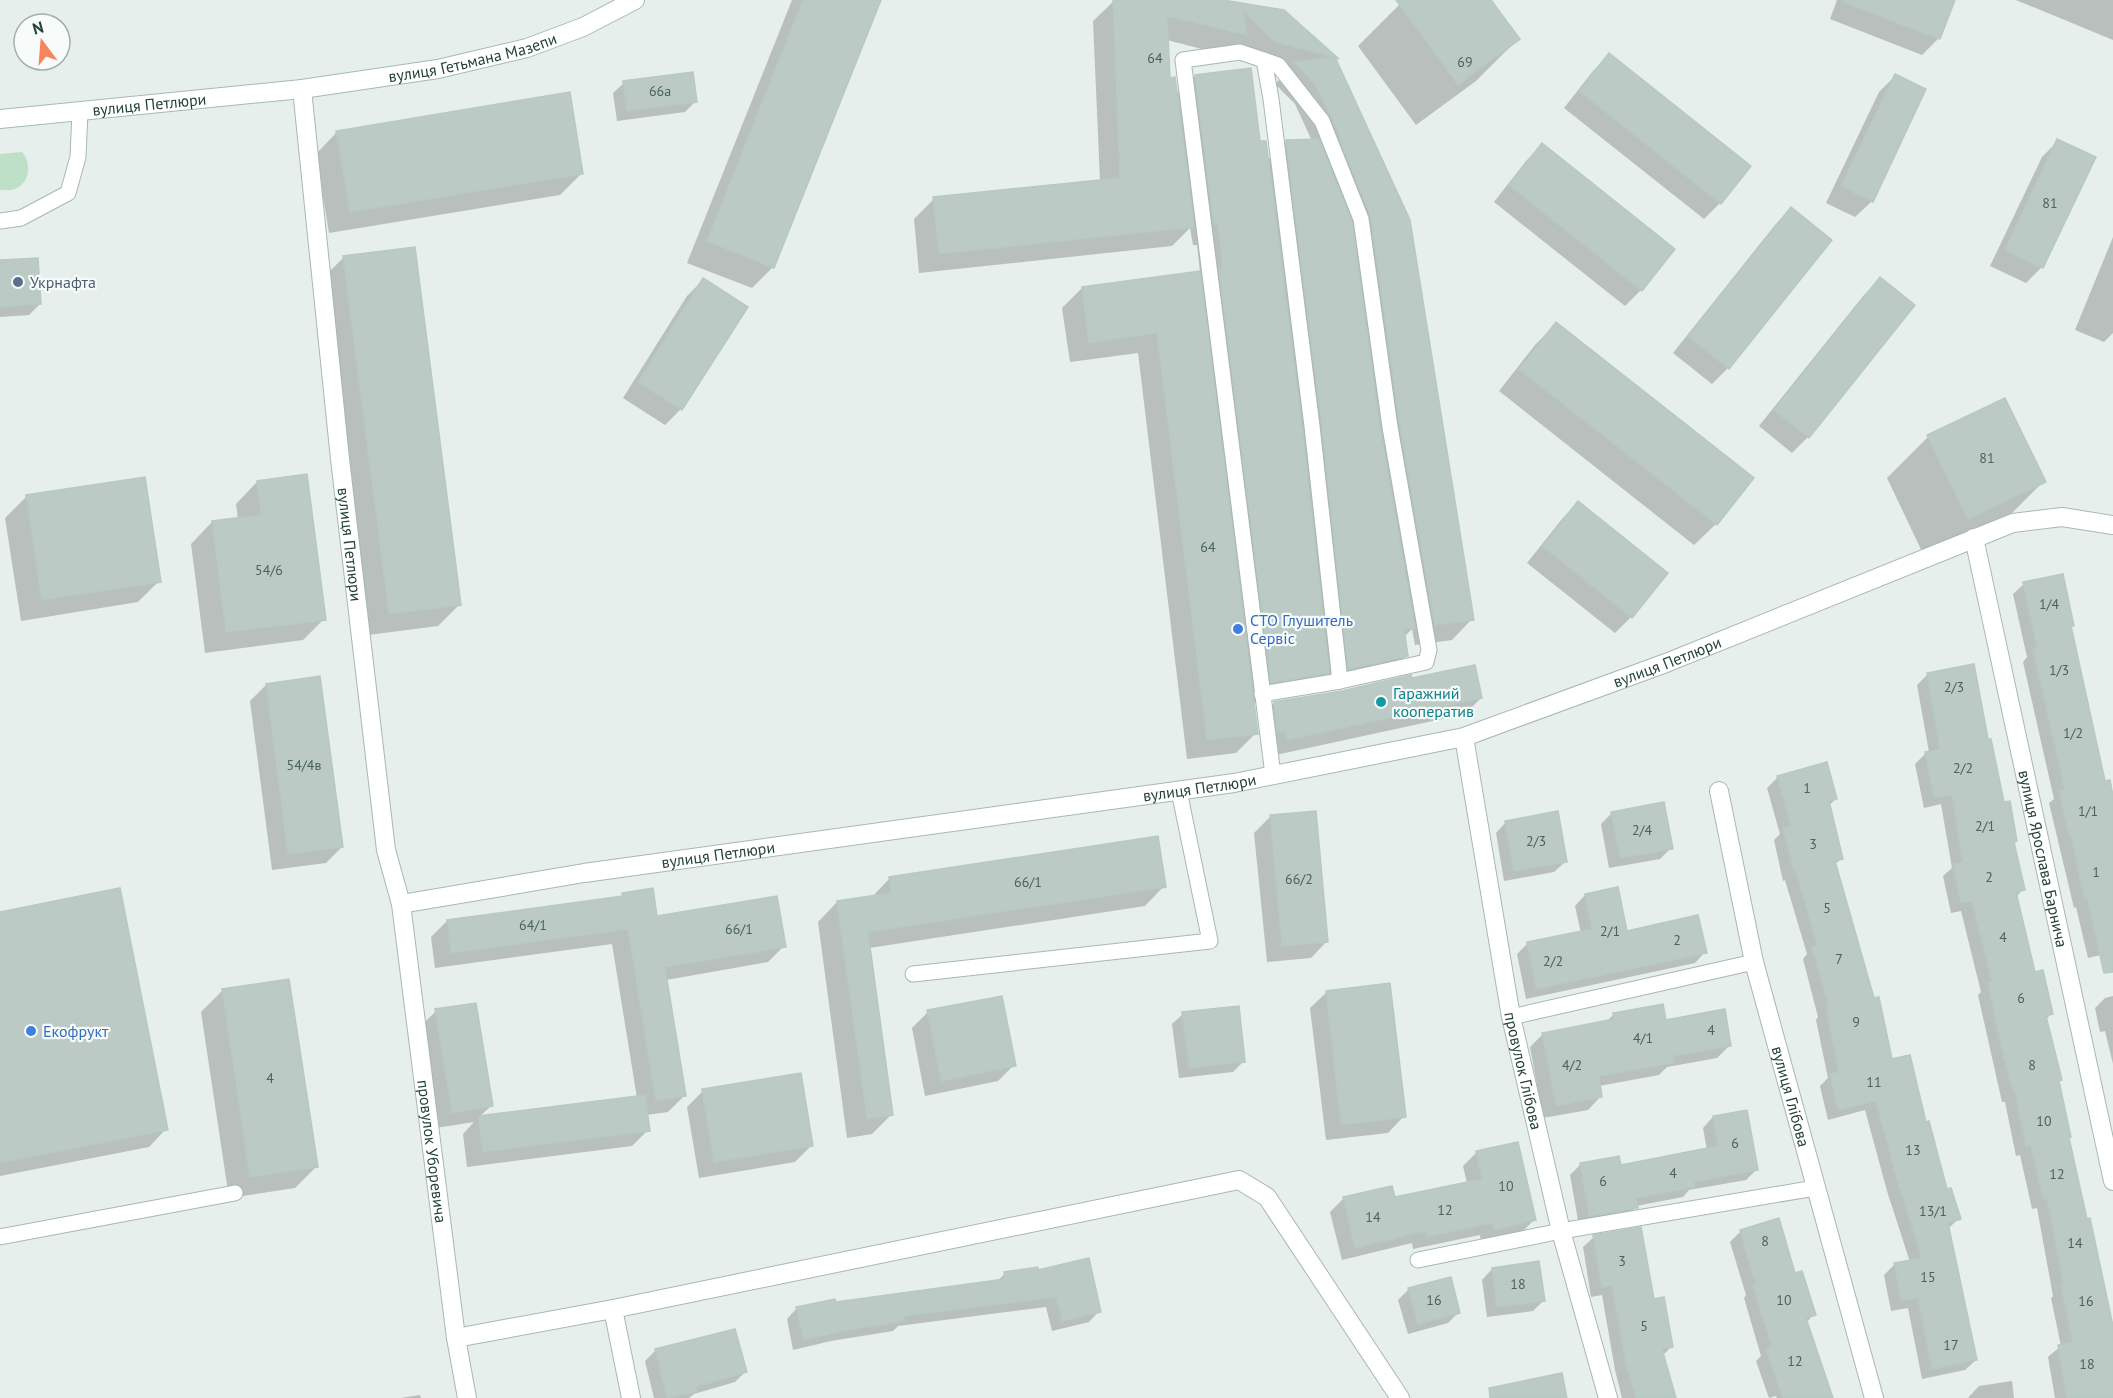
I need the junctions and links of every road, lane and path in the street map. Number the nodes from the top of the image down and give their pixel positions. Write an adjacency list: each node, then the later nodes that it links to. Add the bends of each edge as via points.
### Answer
1 (635, 0): 3 (street, вулиця Гетьмана Мазепи, via 583,27 526,48 438,69)
2 (1264, 60): 9 (lane); 9 (lane, via 1278,65 1322,121 1361,219 1390,427 1429,650 1426,662); 10 (lane, via 1240,52 1183,60)
3 (302, 89): 4 (street, вулиця Петлюри); 15 (street, вулиця Петлюри, via 386,850)
4 (80, 111): 5 (street, вулиця Петлюри); 6 (lane, via 78,157 68,194 21,218)
5 (0, 118)
6 (0, 221)
7 (2113, 525): 8 (street, вулиця Петлюри, via 2062,517 2013,523)
8 (1974, 538): 11 (street, вулиця Петлюри, via 1666,663); 19 (street, вулиця Ярослава Барнича)
9 (1340, 681): 10 (lane)
10 (1262, 693): 12 (lane)
11 (1464, 737): 12 (street, вулиця Петлюри); 18 (street, провулок Глібова)
12 (1273, 776): 13 (street, вулиця Петлюри)
13 (1179, 791): 15 (street, вулиця Петлюри, via 584,873); 17 (lane, via 1210,941)
14 (1719, 791): 16 (street, вулиця Глібова)
15 (401, 904): 26 (street, провулок Уборевича)
16 (1754, 962): 18 (lane); 20 (street, вулиця Глібова)
17 (913, 974)
18 (1511, 1017): 22 (street, провулок Глібова)
19 (2113, 1181)
20 (1815, 1188): 22 (lane); 31 (street, вулиця Глібова)
21 (235, 1193): 23 (lane)
22 (1561, 1231): 24 (lane); 30 (street, провулок Глібова)
23 (0, 1237)
24 (1418, 1260)
25 (613, 1309): 26 (street); 28 (street); 29 (street, via 1239,1180 1267,1197)
26 (456, 1338): 27 (street, провулок Уборевича)
27 (466, 1398)
28 (631, 1398)
29 (1400, 1398)
30 (1608, 1398)
31 (1874, 1398)

